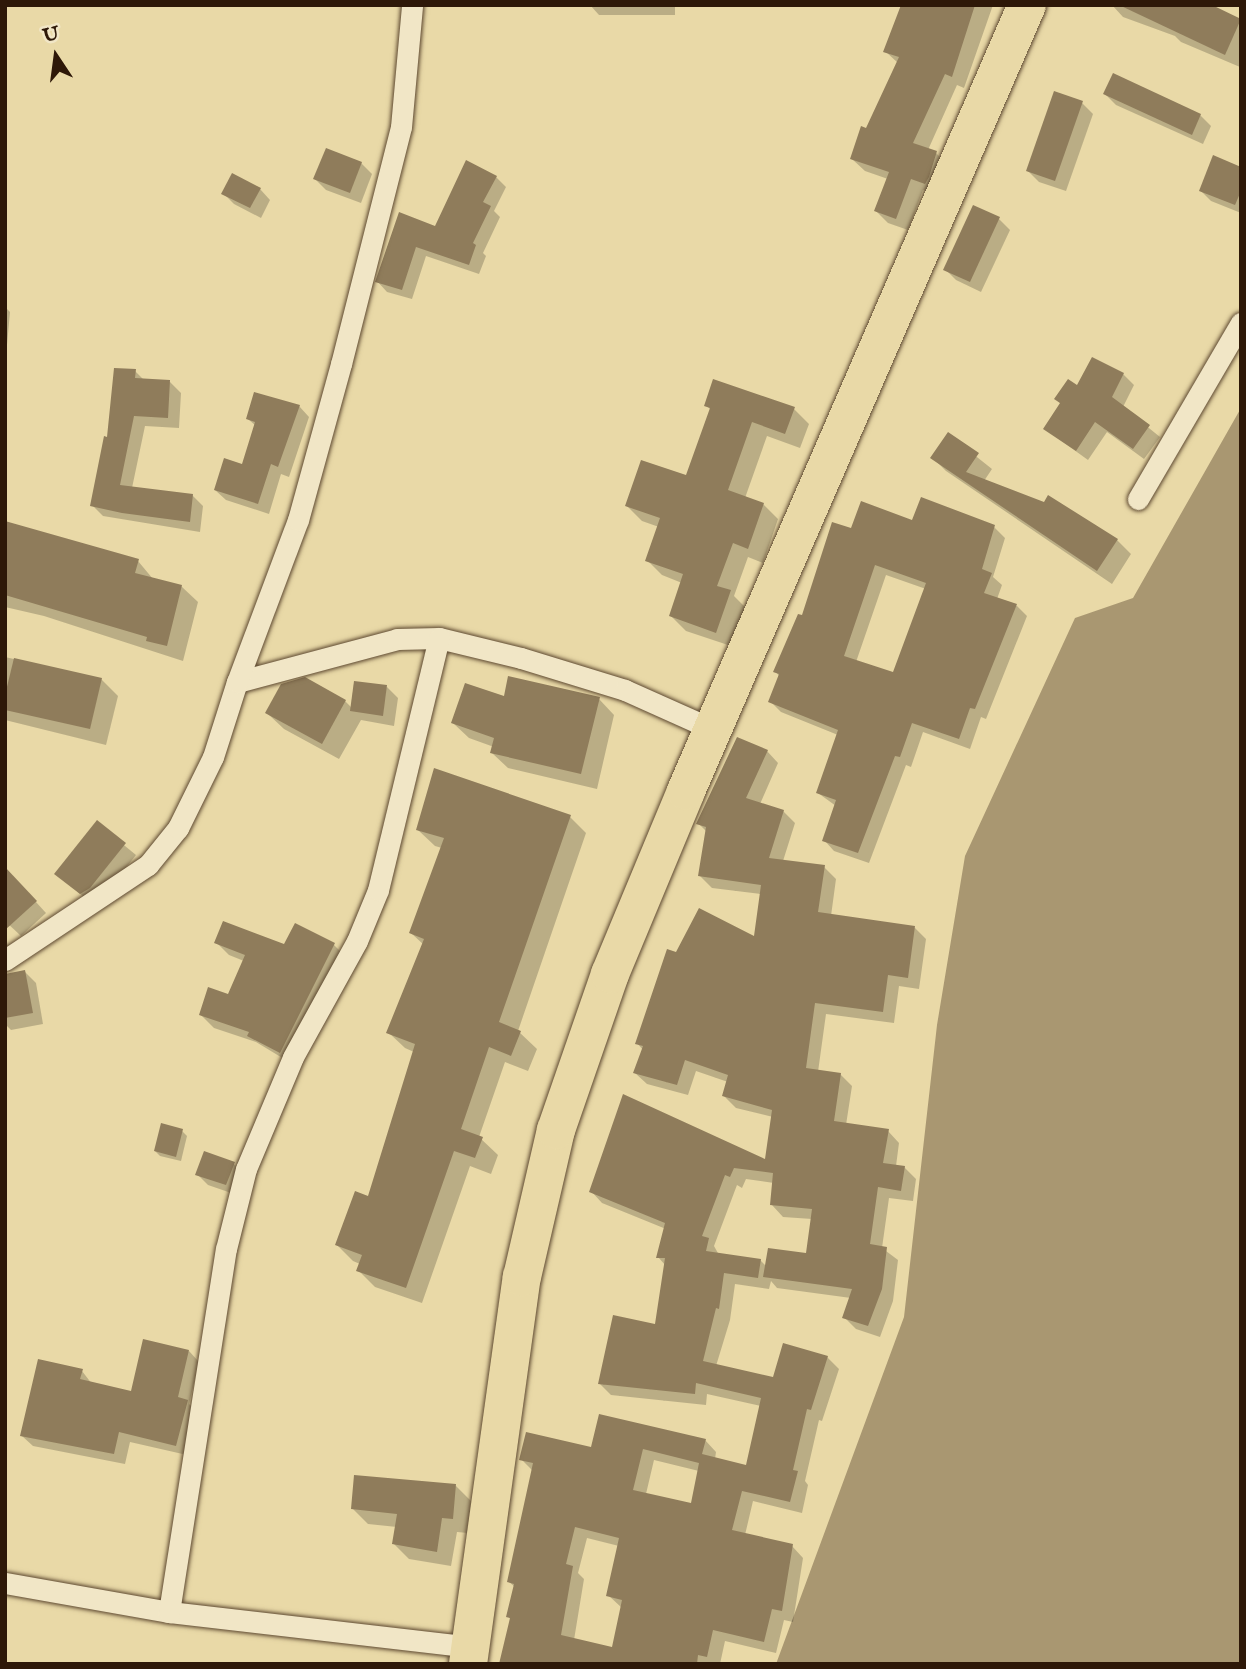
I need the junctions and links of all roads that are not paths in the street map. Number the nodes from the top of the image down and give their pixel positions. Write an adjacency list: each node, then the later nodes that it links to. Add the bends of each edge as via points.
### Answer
1 (412, 5): 6 (street, via 401,127 341,364 298,520)
2 (1027, 5): 7 (highway)
3 (1241, 323): 4 (street)
4 (1138, 499)
5 (439, 638): 6 (street, via 397,639); 7 (street, via 625,690); 10 (street, via 378,890 357,941 293,1057 246,1169 226,1249)
6 (237, 682): 8 (street, via 214,757 178,828 148,865)
7 (712, 729): 11 (highway, via 610,974 556,1130 522,1277)
8 (5, 960)
9 (5, 1583): 10 (street)
10 (169, 1612): 11 (street)
11 (469, 1655)

